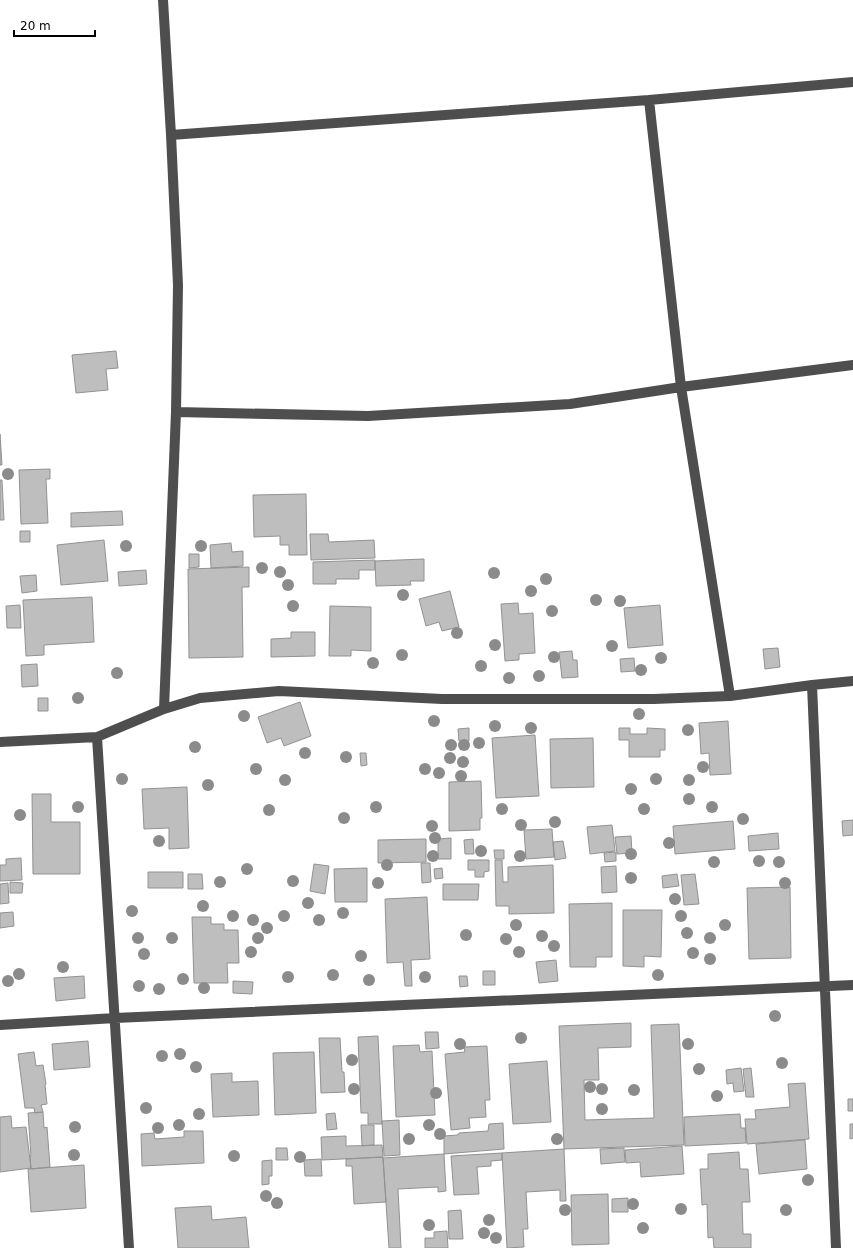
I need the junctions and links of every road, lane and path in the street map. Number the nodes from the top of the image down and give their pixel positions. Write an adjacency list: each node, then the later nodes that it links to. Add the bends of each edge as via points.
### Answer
1 (163, 0): 4 (street)
2 (853, 82): 3 (street)
3 (649, 100): 4 (street); 6 (street)
4 (171, 135): 7 (street, via 178,285)
5 (853, 365): 6 (street)
6 (682, 388): 7 (street, via 570,404 368,416); 10 (street)
7 (176, 412): 11 (street)
8 (853, 681): 9 (street)
9 (812, 685): 10 (street); 15 (street)
10 (730, 696): 11 (street, via 654,699 442,699 279,691 200,698)
11 (164, 709): 12 (street)
12 (97, 737): 13 (street); 16 (street)
13 (0, 742)
14 (853, 985): 15 (street)
15 (824, 986): 16 (street); 19 (street)
16 (115, 1018): 17 (street); 18 (street)
17 (0, 1025)
18 (129, 1248)
19 (836, 1248)

